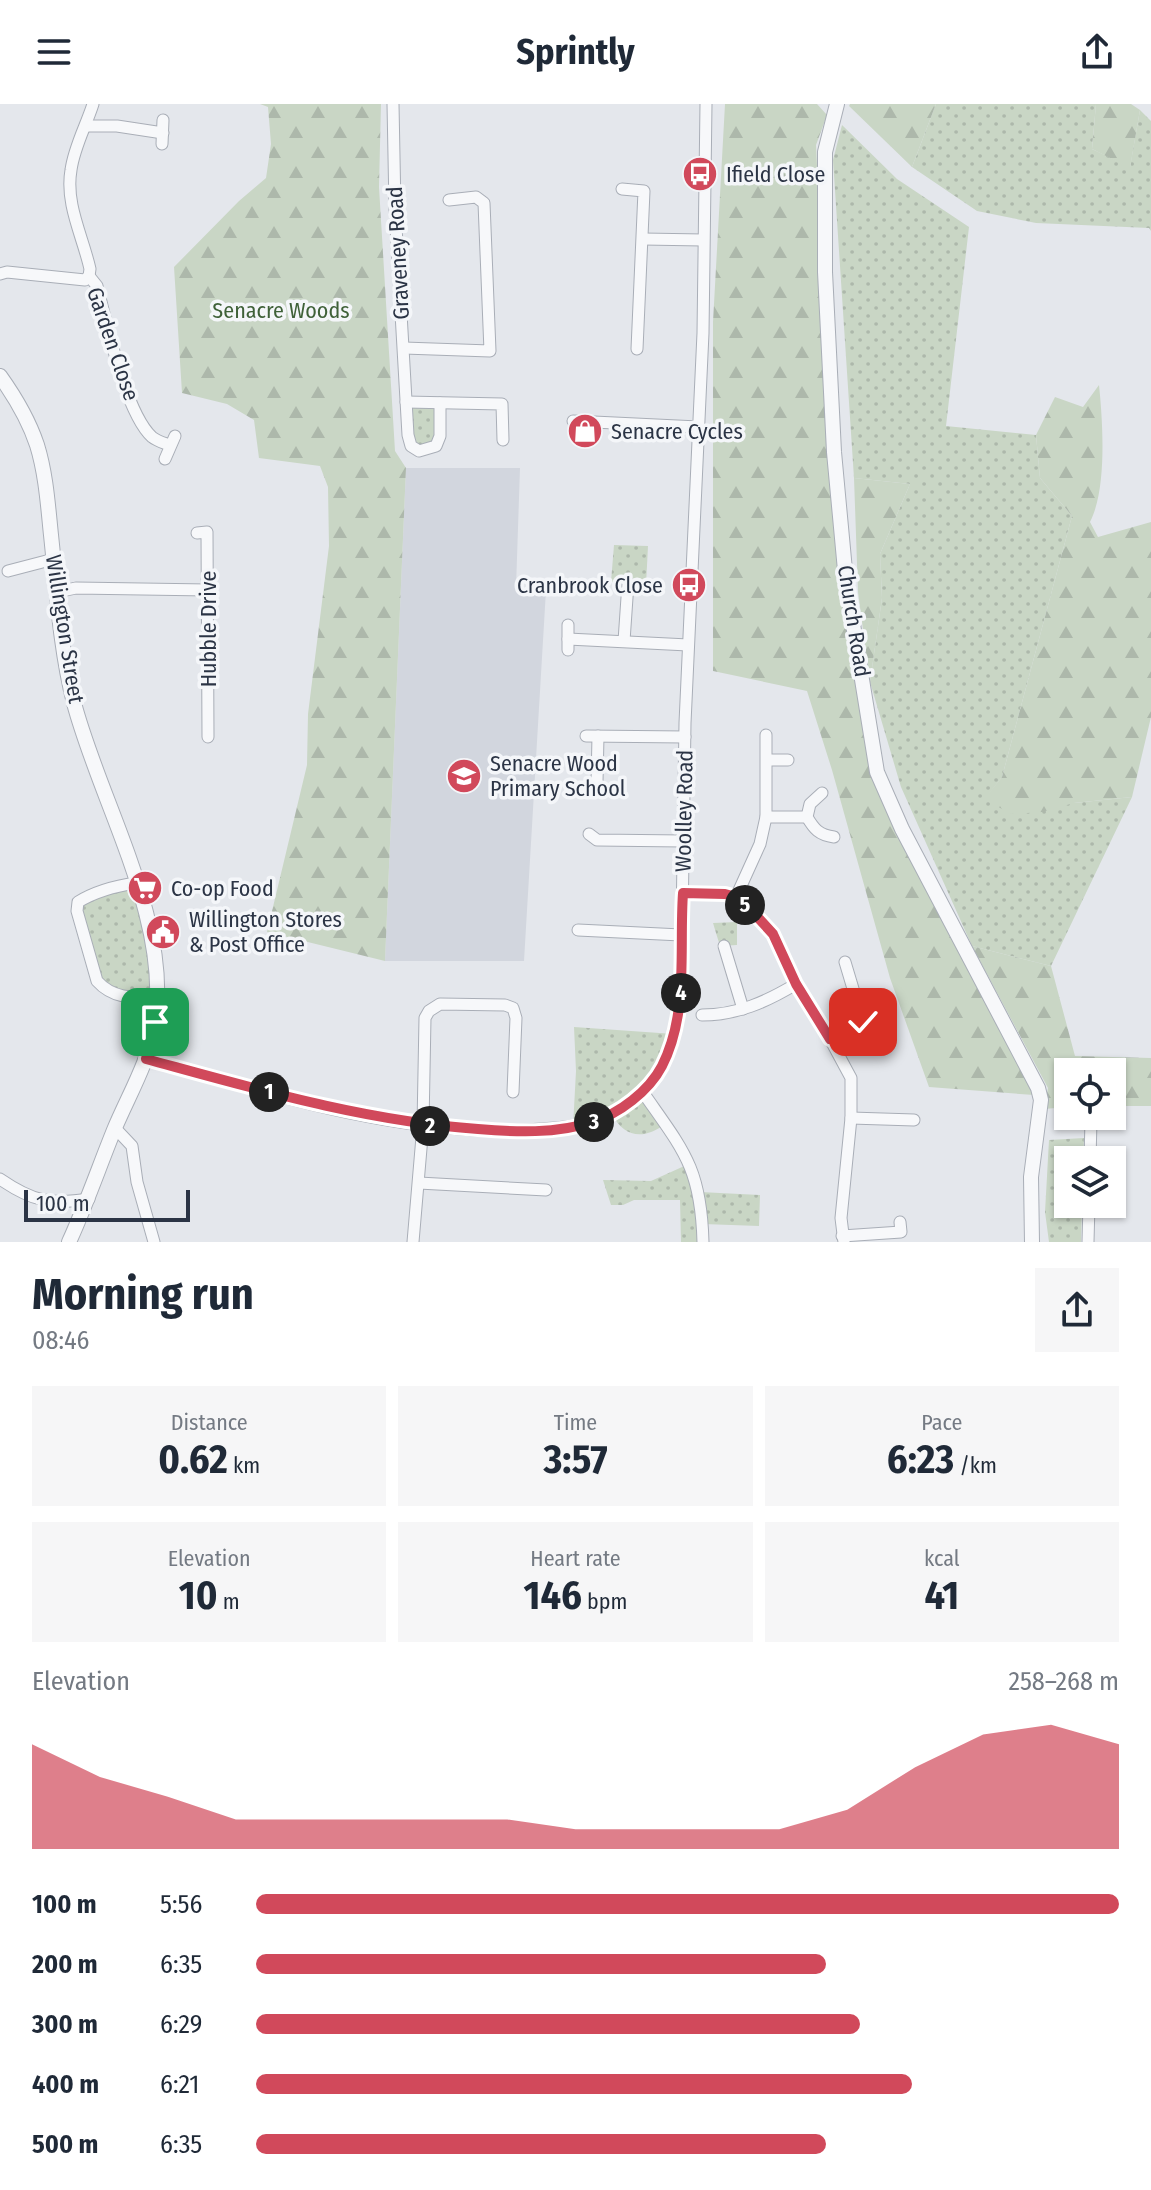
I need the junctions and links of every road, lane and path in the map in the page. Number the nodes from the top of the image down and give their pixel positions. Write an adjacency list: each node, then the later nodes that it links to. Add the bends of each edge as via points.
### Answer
1 (93, 104): 5 (street, Garden Close)
2 (393, 104): 13 (street, Graveney Road)
3 (706, 104): 10 (street, Woolley Road)
4 (837, 104): 77 (street, Church Road, via 825,152 834,452 846,581 877,772 1038,1088)
5 (86, 126): 6 (street); 12 (street, Garden Close, via 69,181)
6 (163, 132)
7 (622, 189): 9 (street, via 644,191)
8 (449, 200): 13 (street, via 476,197 484,203 490,351)
9 (643, 239): 10 (street); 14 (street)
10 (703, 240): 19 (street, Woolley Road)
11 (0, 274): 12 (street, via 85,280)
12 (89, 276): 21 (street, Garden Close, via 97,286 142,423 153,438 172,441)
13 (404, 348): 16 (street, Graveney Road)
14 (637, 349)
15 (0, 376): 23 (street, Willington Street, via 37,446)
16 (406, 402): 17 (street); 17 (street, Graveney Road, via 411,446 419,451 436,446)
17 (440, 403): 20 (street, via 502,404)
18 (573, 421): 19 (street)
19 (698, 427): 30 (street, Woolley Road)
20 (503, 440)
21 (165, 459)
22 (197, 533): 26 (street, Hubble Drive, via 207,532)
23 (54, 559): 24 (street); 27 (street, Willington Street)
24 (8, 571)
25 (628, 583): 29 (street)
26 (208, 590): 27 (street); 32 (street, Hubble Drive)
27 (57, 592): 43 (street, Willington Street, via 74,703)
28 (568, 625): 29 (street, via 568,644)
29 (624, 641): 30 (street)
30 (688, 645): 33 (street, Woolley Road)
31 (766, 735): 34 (street)
32 (208, 737)
33 (685, 737): 36 (street, via 592,736); 42 (street, Woolley Road)
34 (767, 760): 35 (street); 38 (street)
35 (788, 760)
36 (597, 782)
37 (822, 793): 39 (street, via 810,804)
38 (766, 817): 39 (street); 45 (street)
39 (807, 817): 41 (street, via 814,830)
40 (589, 834): 42 (street, via 597,840)
41 (834, 837)
42 (683, 841): 44 (street, Woolley Road)
43 (136, 883): 53 (street, Willington Street, via 150,928); 53 (street, via 86,898 78,902 77,911 104,989 124,998)
44 (683, 893): 45 (street); 47 (street, Woolley Road)
45 (736, 897): 51 (street, via 773,934)
46 (578, 930): 47 (street)
47 (681, 935): 60 (street, Woolley Road, via 674,1034 661,1068)
48 (724, 946): 54 (street)
49 (845, 962): 50 (street)
50 (851, 982): 52 (street); 56 (street)
51 (796, 984): 54 (street); 57 (street)
52 (837, 989)
53 (156, 998): 59 (street, Willington Street)
54 (743, 1009): 55 (street)
55 (702, 1015)
56 (863, 1022): 57 (street); 58 (street)
57 (830, 1039): 62 (street, via 851,1078)
58 (873, 1042)
59 (146, 1059): 64 (street, Woolley Road, via 306,1102); 65 (street, Willington Street)
60 (642, 1091): 64 (street, Woolley Road, via 612,1113 573,1127 512,1131); 76 (street, via 691,1163 700,1192)
61 (513, 1092): 64 (street, via 513,1008 440,1004 425,1018)
62 (851, 1118): 63 (street); 72 (street)
63 (914, 1120)
64 (423, 1125): 67 (street)
65 (115, 1128): 69 (street, Willington Street); 74 (street, via 132,1146)
66 (0, 1179): 69 (street, via 32,1199)
67 (419, 1183): 68 (street); 75 (street)
68 (546, 1190)
69 (89, 1199): 73 (street, Willington Street)
70 (1089, 1218): 78 (street)
71 (900, 1222): 72 (street, via 901,1232)
72 (843, 1239)
73 (69, 1242)
74 (154, 1242)
75 (413, 1242)
76 (703, 1242)
77 (1032, 1242)
78 (1088, 1242)

